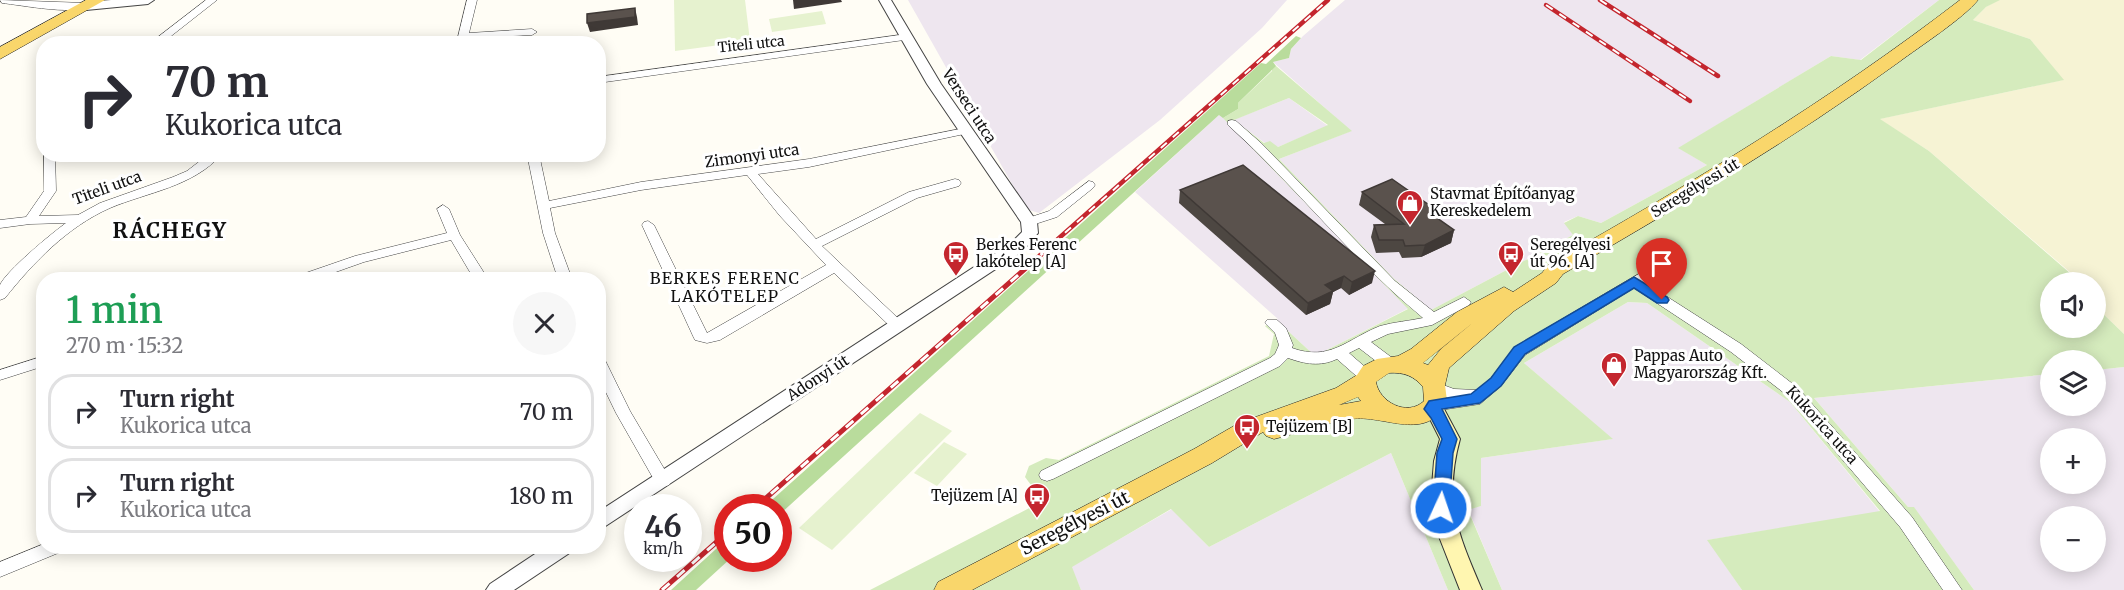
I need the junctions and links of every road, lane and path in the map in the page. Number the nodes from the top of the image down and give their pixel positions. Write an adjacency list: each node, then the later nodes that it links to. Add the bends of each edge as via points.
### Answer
1 (2, 0): 7 (street, via 68,7)
2 (148, 0): 7 (street)
3 (212, 0): 9 (street)
4 (472, 0): 10 (street)
5 (885, 0): 12 (street, Verseci utca)
6 (1970, 0): 33 (main road, Seregélyesi út, via 1908,49 1797,125)
7 (92, 3): 13 (main road)
8 (532, 32): 11 (street)
9 (165, 36)
10 (463, 36)
11 (486, 36)
12 (907, 38): 14 (street, Titeli utca); 16 (street, Verseci utca)
13 (0, 54)
14 (606, 79)
15 (1232, 123): 41 (street, via 1390,284)
16 (965, 131): 20 (street, Zimonyi utca); 29 (street, Verseci utca)
17 (49, 162): 26 (street, via 51,191)
18 (209, 162): 25 (street, Titeli utca, via 189,176 114,202)
19 (535, 162): 23 (street)
20 (751, 172): 23 (street, Zimonyi utca, via 609,191); 31 (street)
21 (956, 183): 31 (street, via 914,195)
22 (1089, 184): 29 (street, via 1053,214)
23 (543, 207): 36 (street)
24 (443, 209): 30 (street)
25 (79, 219): 26 (street, Titeli utca); 39 (street, via 31,261)
26 (30, 220): 27 (street, Titeli utca)
27 (0, 224)
28 (648, 225): 32 (street, via 700,336 707,338)
29 (1030, 225): 43 (street, Adonyi út, via 1028,236 1017,247)
30 (454, 235): 34 (street); 35 (street)
31 (814, 245): 32 (street)
32 (835, 266): 43 (street)
33 (1557, 269): 48 (main road, Seregélyesi út, via 1527,279 1465,318 1419,355); 52 (main road, Seregélyesi út, via 1492,317 1439,365)
34 (322, 272)
35 (477, 272)
36 (559, 272)
37 (1649, 272): 38 (street)
38 (1634, 282): 52 (street, via 1520,351 1496,382 1469,402); 64 (street, Kukorica utca, via 1736,348 1793,392 1906,522)
39 (0, 295)
40 (1464, 302): 41 (street)
41 (1433, 319): 44 (street, via 1386,330)
42 (1272, 323): 45 (street, via 1286,339)
43 (898, 326): 56 (street, Adonyi út)
44 (1361, 342): 46 (street); 48 (street)
45 (1285, 351): 46 (street, via 1315,361); 55 (street, via 1275,362)
46 (1340, 352): 51 (street)
47 (36, 364): 49 (street)
48 (1396, 365): 51 (main road, Seregélyesi út, via 1376,368); 52 (main road, via 1423,374)
49 (0, 375)
50 (606, 377): 56 (street)
51 (1366, 379): 53 (main road, via 1367,394); 54 (main road, Seregélyesi út, via 1344,394 1247,429)
52 (1429, 400): 53 (main road, Seregélyesi út, via 1396,415); 63 (main road, via 1445,453 1441,493 1444,524)
53 (1383, 410): 54 (main road, Seregélyesi út, via 1352,410 1271,431)
54 (1203, 456): 62 (main road, Seregélyesi út)
55 (1047, 475)
56 (663, 481): 57 (street, Adonyi út)
57 (606, 518)
58 (38, 554): 60 (street)
59 (552, 554): 61 (street)
60 (0, 570)
61 (497, 590)
62 (947, 590)
63 (1471, 590)
64 (1953, 590)

